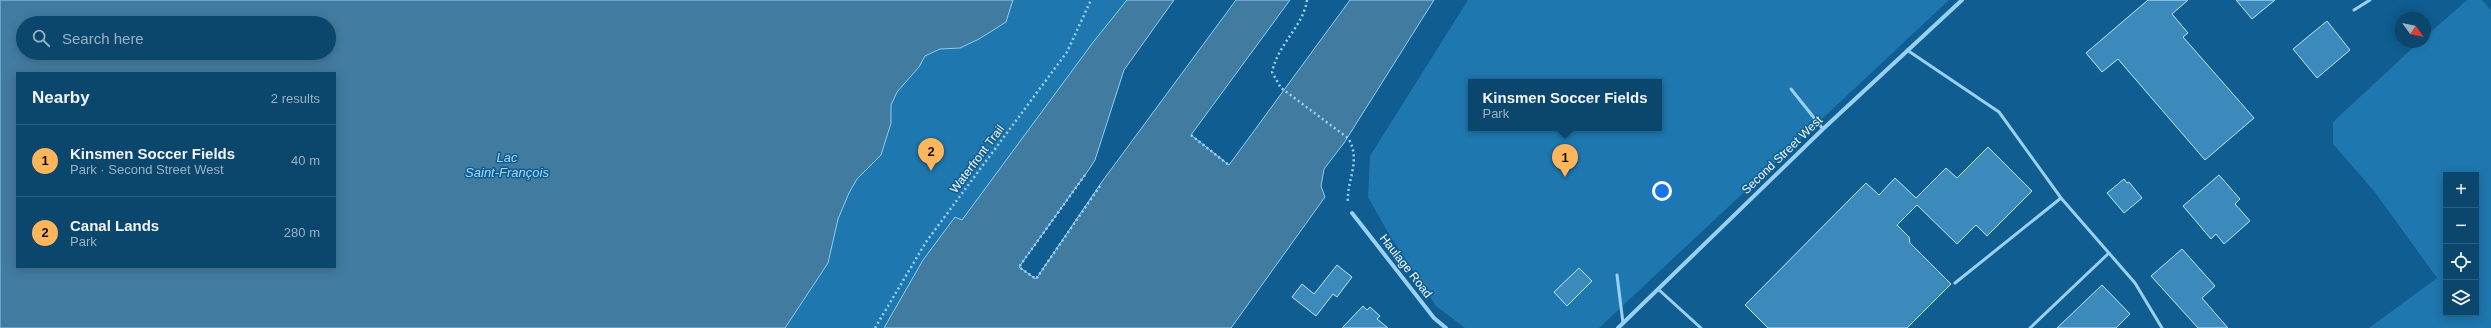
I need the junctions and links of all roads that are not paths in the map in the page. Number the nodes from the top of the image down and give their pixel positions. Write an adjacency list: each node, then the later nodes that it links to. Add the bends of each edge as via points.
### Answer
1 (1962, 0): 4 (street, Second Street West)
2 (2370, 0): 3 (lane)
3 (2354, 10)
4 (1907, 50): 6 (street, Second Street West); 7 (lane, via 1999,112)
5 (1791, 89): 6 (lane)
6 (1823, 129): 12 (street, Second Street West)
7 (2061, 198): 9 (lane); 11 (lane)
8 (1352, 213): 14 (street, Haulage Road, via 1434,318)
9 (2109, 253): 17 (lane); 18 (lane, via 2135,283)
10 (1617, 275): 13 (lane)
11 (1956, 283)
12 (1658, 289): 13 (street, Second Street West); 16 (lane)
13 (1623, 323): 15 (street, Second Street West)
14 (1446, 328)
15 (1618, 328)
16 (1701, 328)
17 (2030, 328)
18 (2162, 328)

